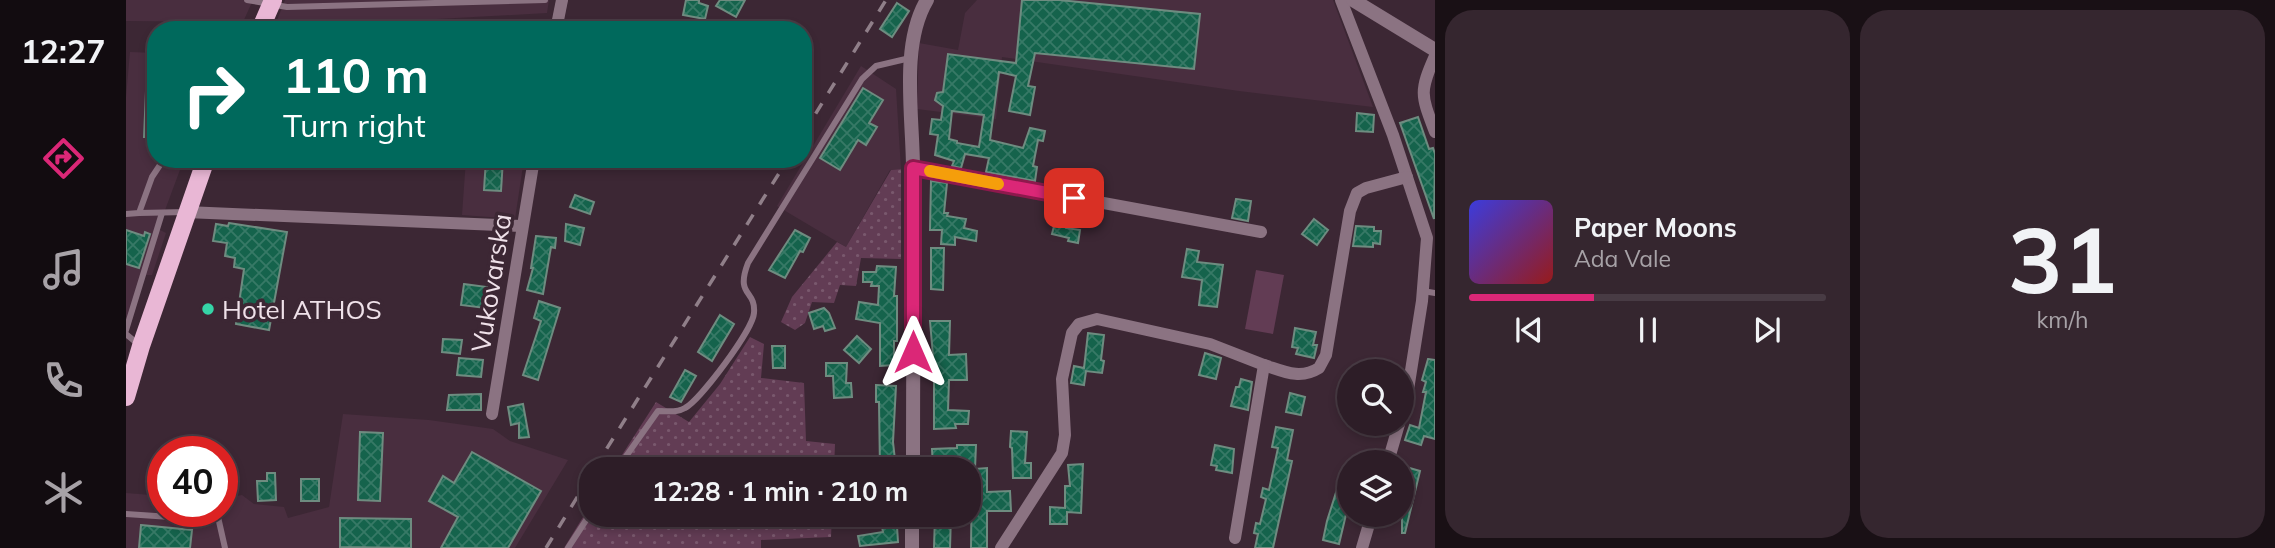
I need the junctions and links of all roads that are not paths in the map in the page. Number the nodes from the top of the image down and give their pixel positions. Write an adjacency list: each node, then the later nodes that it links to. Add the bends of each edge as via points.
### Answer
1 (247, 0): 8 (lane)
2 (545, 0): 7 (lane)
3 (562, 0): 10 (street)
4 (926, 0): 12 (street, via 914,28)
5 (1341, 0): 20 (street)
6 (1353, 0): 11 (street)
7 (406, 2): 8 (lane)
8 (272, 3): 9 (main road)
9 (264, 21)
10 (558, 21)
11 (1435, 53): 13 (street, via 1422,98)
12 (911, 58): 14 (lane, via 876,66 862,79); 19 (street)
13 (1435, 132)
14 (812, 160)
15 (158, 168): 22 (lane)
16 (203, 168): 21 (main road)
17 (532, 168): 25 (street, Vukovarska)
18 (807, 168): 34 (lane, via 748,263 742,285 754,304 750,324 694,402 680,411 658,411)
19 (913, 168): 26 (street); 35 (street)
20 (1407, 177): 27 (street, via 1427,238); 31 (street, via 1357,193 1326,355 1319,368 1303,375)
21 (186, 212): 23 (lane); 25 (street); 29 (main road)
22 (139, 213): 23 (lane); 24 (lane)
23 (162, 213): 28 (lane)
24 (126, 214)
25 (522, 226): 33 (street, Vukovarska)
26 (1261, 232)
27 (1429, 292): 30 (street)
28 (126, 332): 29 (lane)
29 (141, 346): 32 (main road)
30 (1414, 363)
31 (1264, 365): 40 (street); 44 (street, via 1209,344 1097,318 1079,324 1072,333 1062,379 1062,453)
32 (126, 397)
33 (492, 414)
34 (625, 457)
35 (912, 457)
36 (126, 514): 41 (lane, via 218,517)
37 (581, 527): 42 (lane)
38 (912, 527): 43 (street)
39 (1368, 527): 45 (street)
40 (1235, 538)
41 (225, 548)
42 (568, 548)
43 (912, 548)
44 (1001, 548)
45 (1362, 548)

